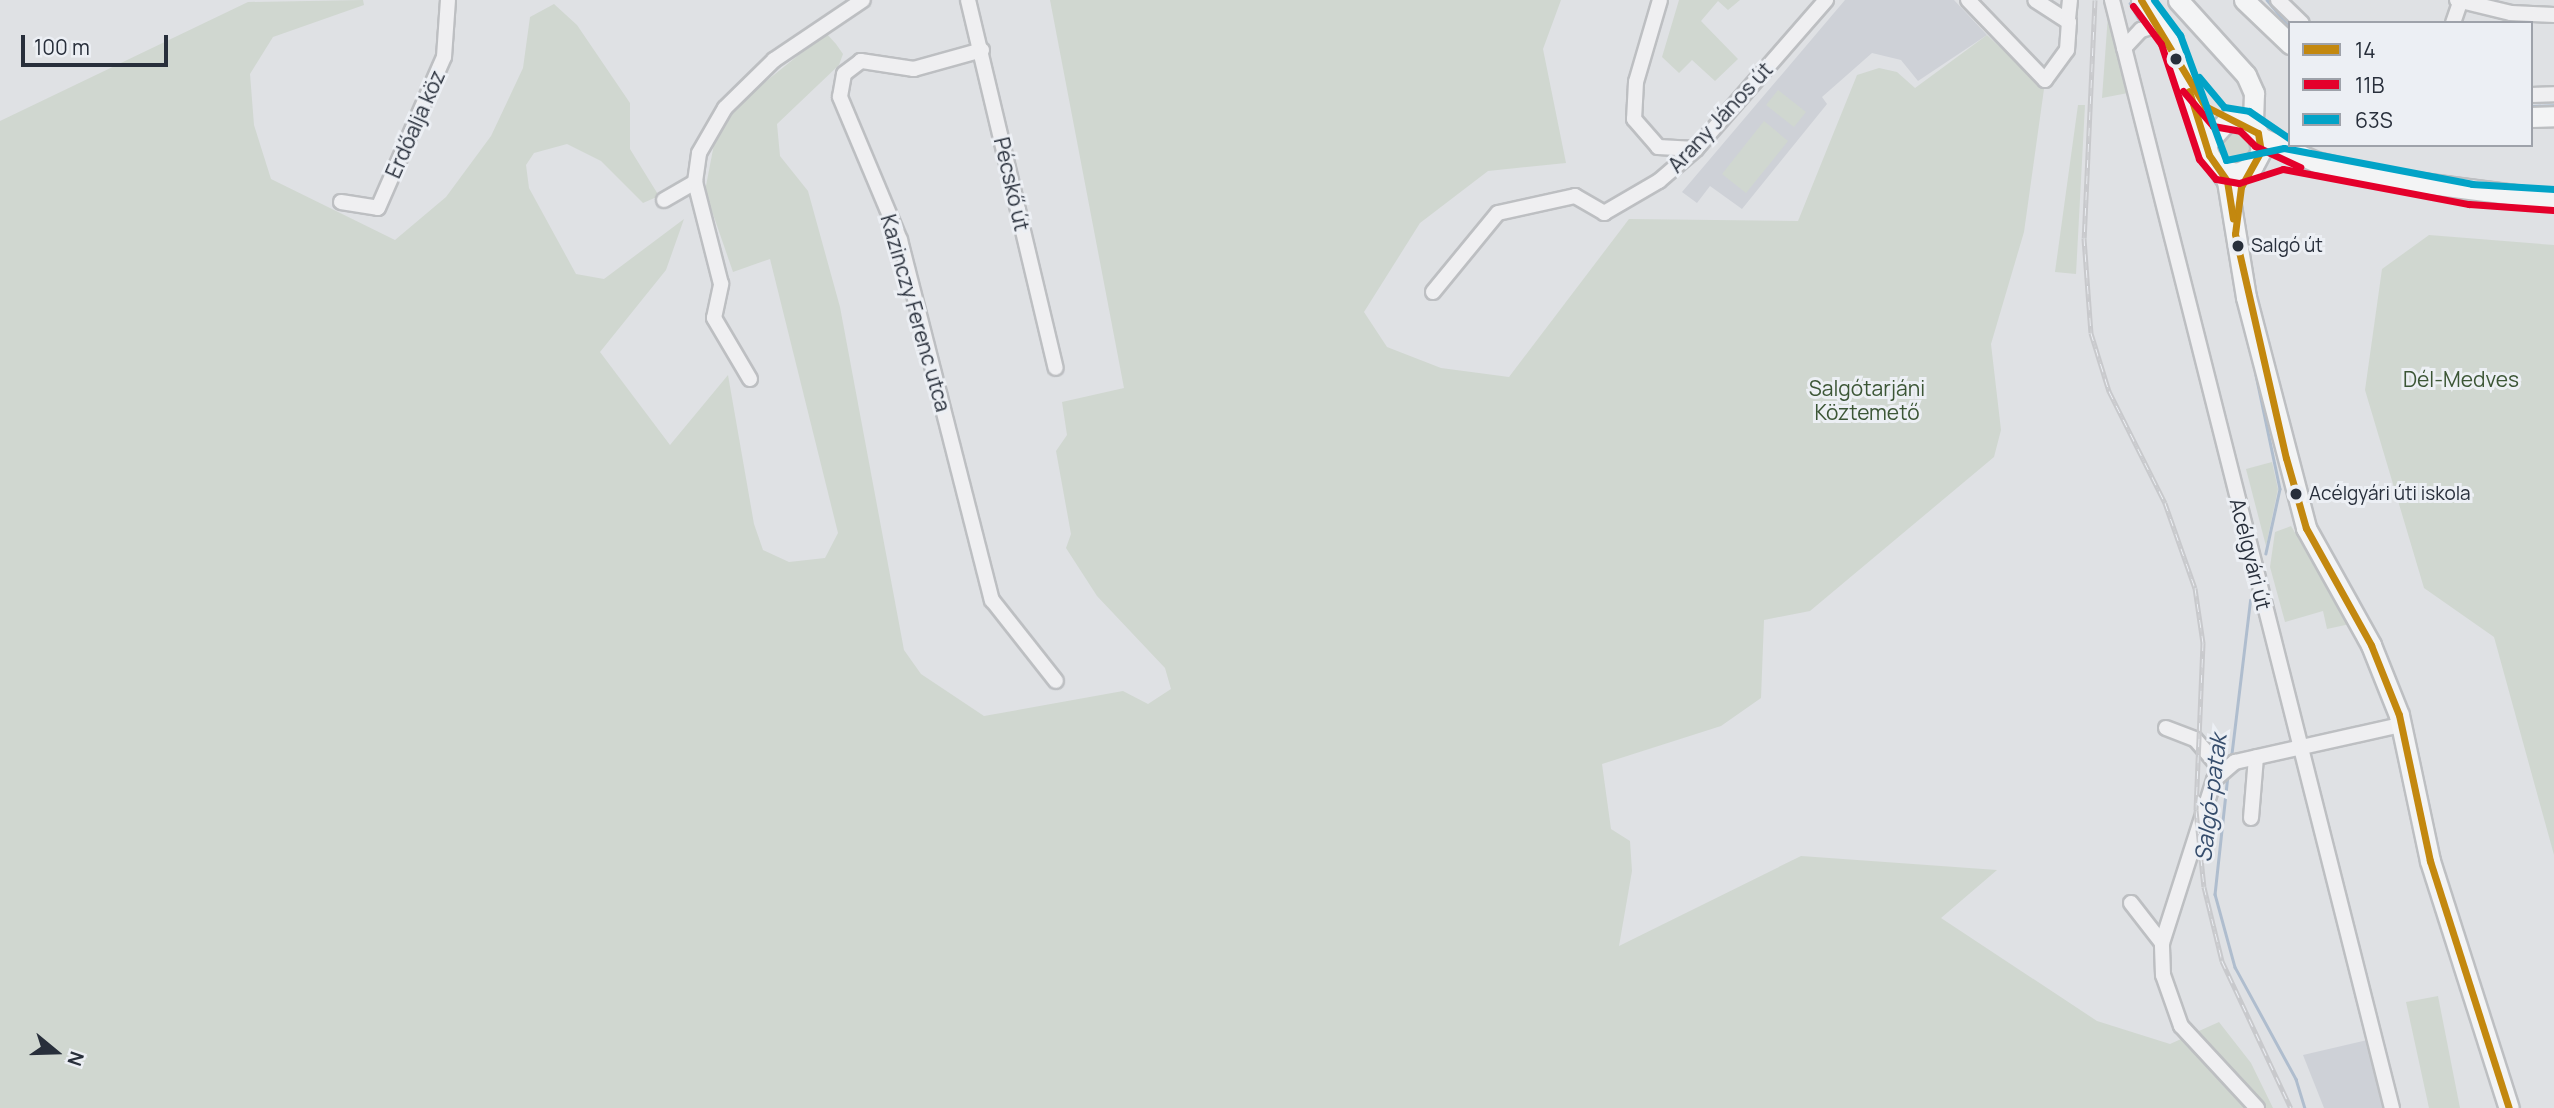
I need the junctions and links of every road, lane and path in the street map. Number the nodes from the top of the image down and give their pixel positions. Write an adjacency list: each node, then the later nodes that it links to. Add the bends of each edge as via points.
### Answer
1 (448, 0): 39 (street, Erdőalja köz, via 444,57 378,208)
2 (863, 0): 36 (street, via 790,47 725,108 706,136)
3 (968, 0): 22 (street, Pécskő út)
4 (1660, 0): 30 (street, via 1631,107 1645,140)
5 (1826, 0): 31 (street, Arany János út)
6 (1968, 0): 16 (street, via 2049,76 2068,46)
7 (2035, 0): 16 (street)
8 (2070, 0): 16 (street)
9 (2112, 0): 21 (street, Acélgyári út)
10 (2141, 0): 19 (main road)
11 (2178, 0): 28 (main road, via 2253,87)
12 (2244, 0): 20 (main road)
13 (2278, 0): 17 (street)
14 (2460, 0): 15 (street); 18 (street)
15 (2554, 15)
16 (2068, 19)
17 (2300, 21)
18 (2454, 21)
19 (2162, 24): 21 (street, via 2141,30); 23 (main road)
20 (2288, 42)
21 (2124, 48): 47 (street, Acélgyári út)
22 (982, 50): 42 (street, Pécskő út); 44 (street, Kazinczy Ferenc utca, via 914,69 859,62 844,74 840,97 900,240 992,600)
23 (2183, 71): 28 (main road, via 2205,106); 29 (main road)
24 (2554, 94): 25 (street)
25 (2533, 95)
26 (2533, 117): 27 (main road)
27 (2554, 117)
28 (2243, 126): 29 (main road); 32 (main road); 33 (main road)
29 (2208, 142): 34 (main road)
30 (1658, 147): 31 (street); 35 (street)
31 (1696, 149): 35 (street, Arany János út)
32 (2316, 162): 33 (main road); 38 (main road, via 2431,188)
33 (2253, 165): 34 (main road); 40 (main road)
34 (2220, 169): 40 (main road)
35 (1670, 172): 41 (street, Arany János út, via 1604,213 1575,196 1499,214)
36 (695, 182): 37 (street); 43 (street, via 721,284 716,327)
37 (664, 200)
38 (2554, 200)
39 (341, 202)
40 (2235, 234): 45 (main road, via 2306,528 2371,645)
41 (1433, 292)
42 (1056, 368)
43 (750, 379)
44 (1056, 681)
45 (2401, 725): 47 (street); 55 (main road, via 2430,861)
46 (2166, 728): 49 (street, via 2194,739)
47 (2304, 747): 48 (street); 54 (street, Acélgyári út)
48 (2256, 757): 49 (street); 50 (street)
49 (2228, 765): 52 (street)
50 (2251, 818)
51 (2131, 903): 52 (street)
52 (2162, 943): 53 (street, via 2163,975 2181,1026)
53 (2257, 1108)
54 (2392, 1108)
55 (2509, 1108)

